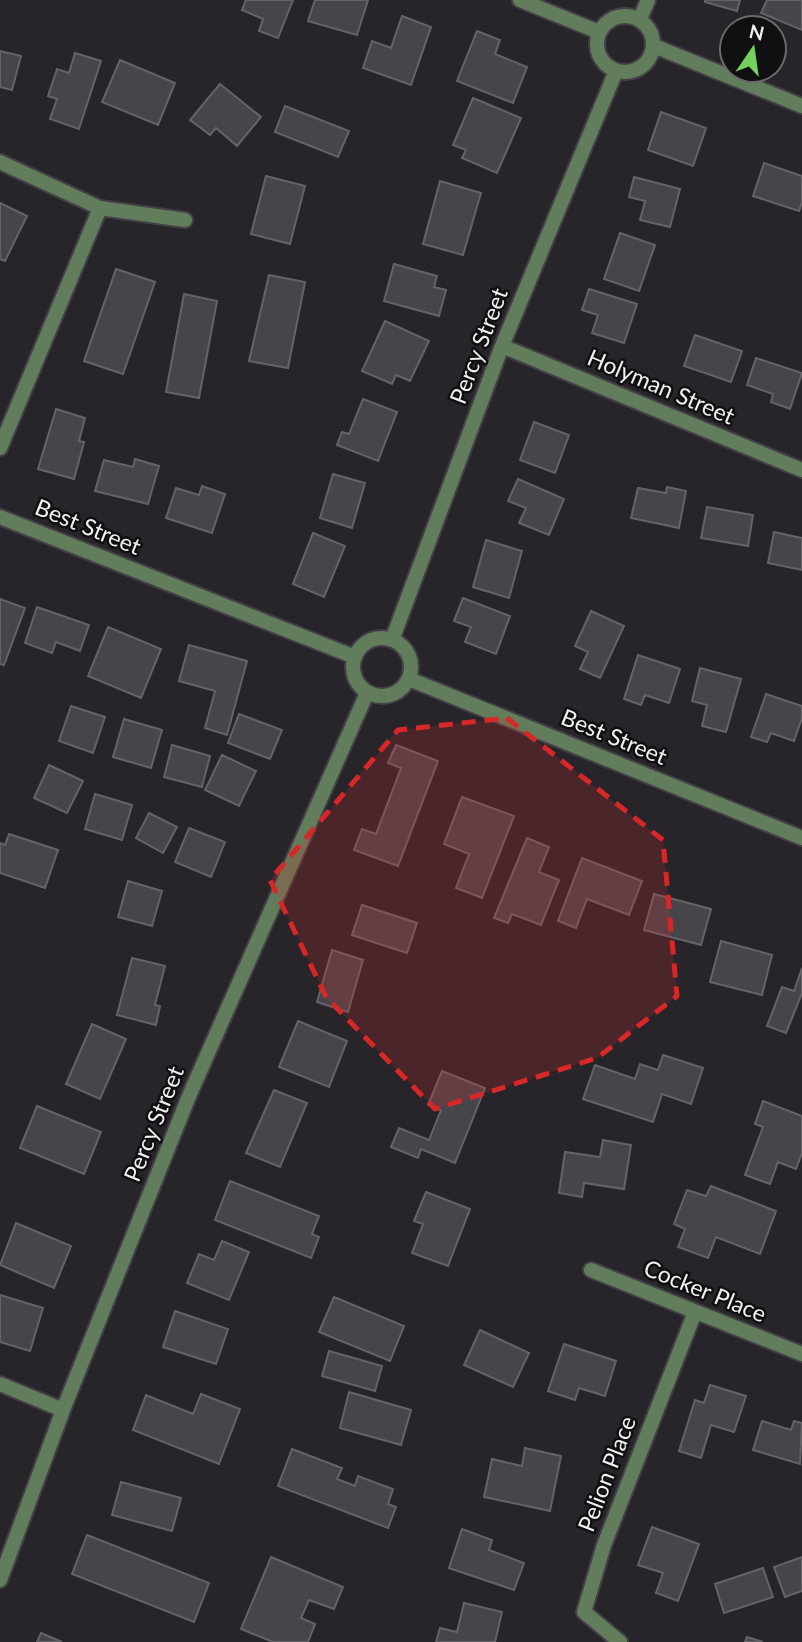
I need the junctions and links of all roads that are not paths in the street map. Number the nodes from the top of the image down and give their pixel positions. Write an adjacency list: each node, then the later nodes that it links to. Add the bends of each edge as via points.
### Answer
1 (520, 0): 4 (street)
2 (648, 0): 3 (street)
3 (640, 19): 4 (street, via 621,16); 5 (street, via 652,33)
4 (599, 32): 6 (street, via 598,54)
5 (654, 47): 6 (street, via 642,67 634,72); 7 (street)
6 (616, 71): 11 (street, Percy Street)
7 (802, 106)
8 (0, 162): 9 (street)
9 (100, 208): 10 (street); 12 (street)
10 (185, 220)
11 (502, 346): 13 (street, Holyman Street); 15 (street, Percy Street)
12 (0, 448)
13 (802, 470)
14 (0, 517): 16 (street, Best Street)
15 (392, 640): 16 (street, via 372,640); 17 (street, via 407,652)
16 (355, 657): 18 (street, via 354,677)
17 (409, 679): 18 (street, via 386,697); 19 (street, Best Street)
18 (367, 693): 24 (street, Percy Street, via 189,1096)
19 (802, 838)
20 (591, 1270): 21 (street, Cocker Place)
21 (695, 1312): 22 (street, Cocker Place); 26 (street, Pelion Place, via 604,1545 584,1612)
22 (802, 1354)
23 (0, 1384): 24 (street)
24 (63, 1410): 25 (street, Percy Street)
25 (0, 1580)
26 (620, 1642)

